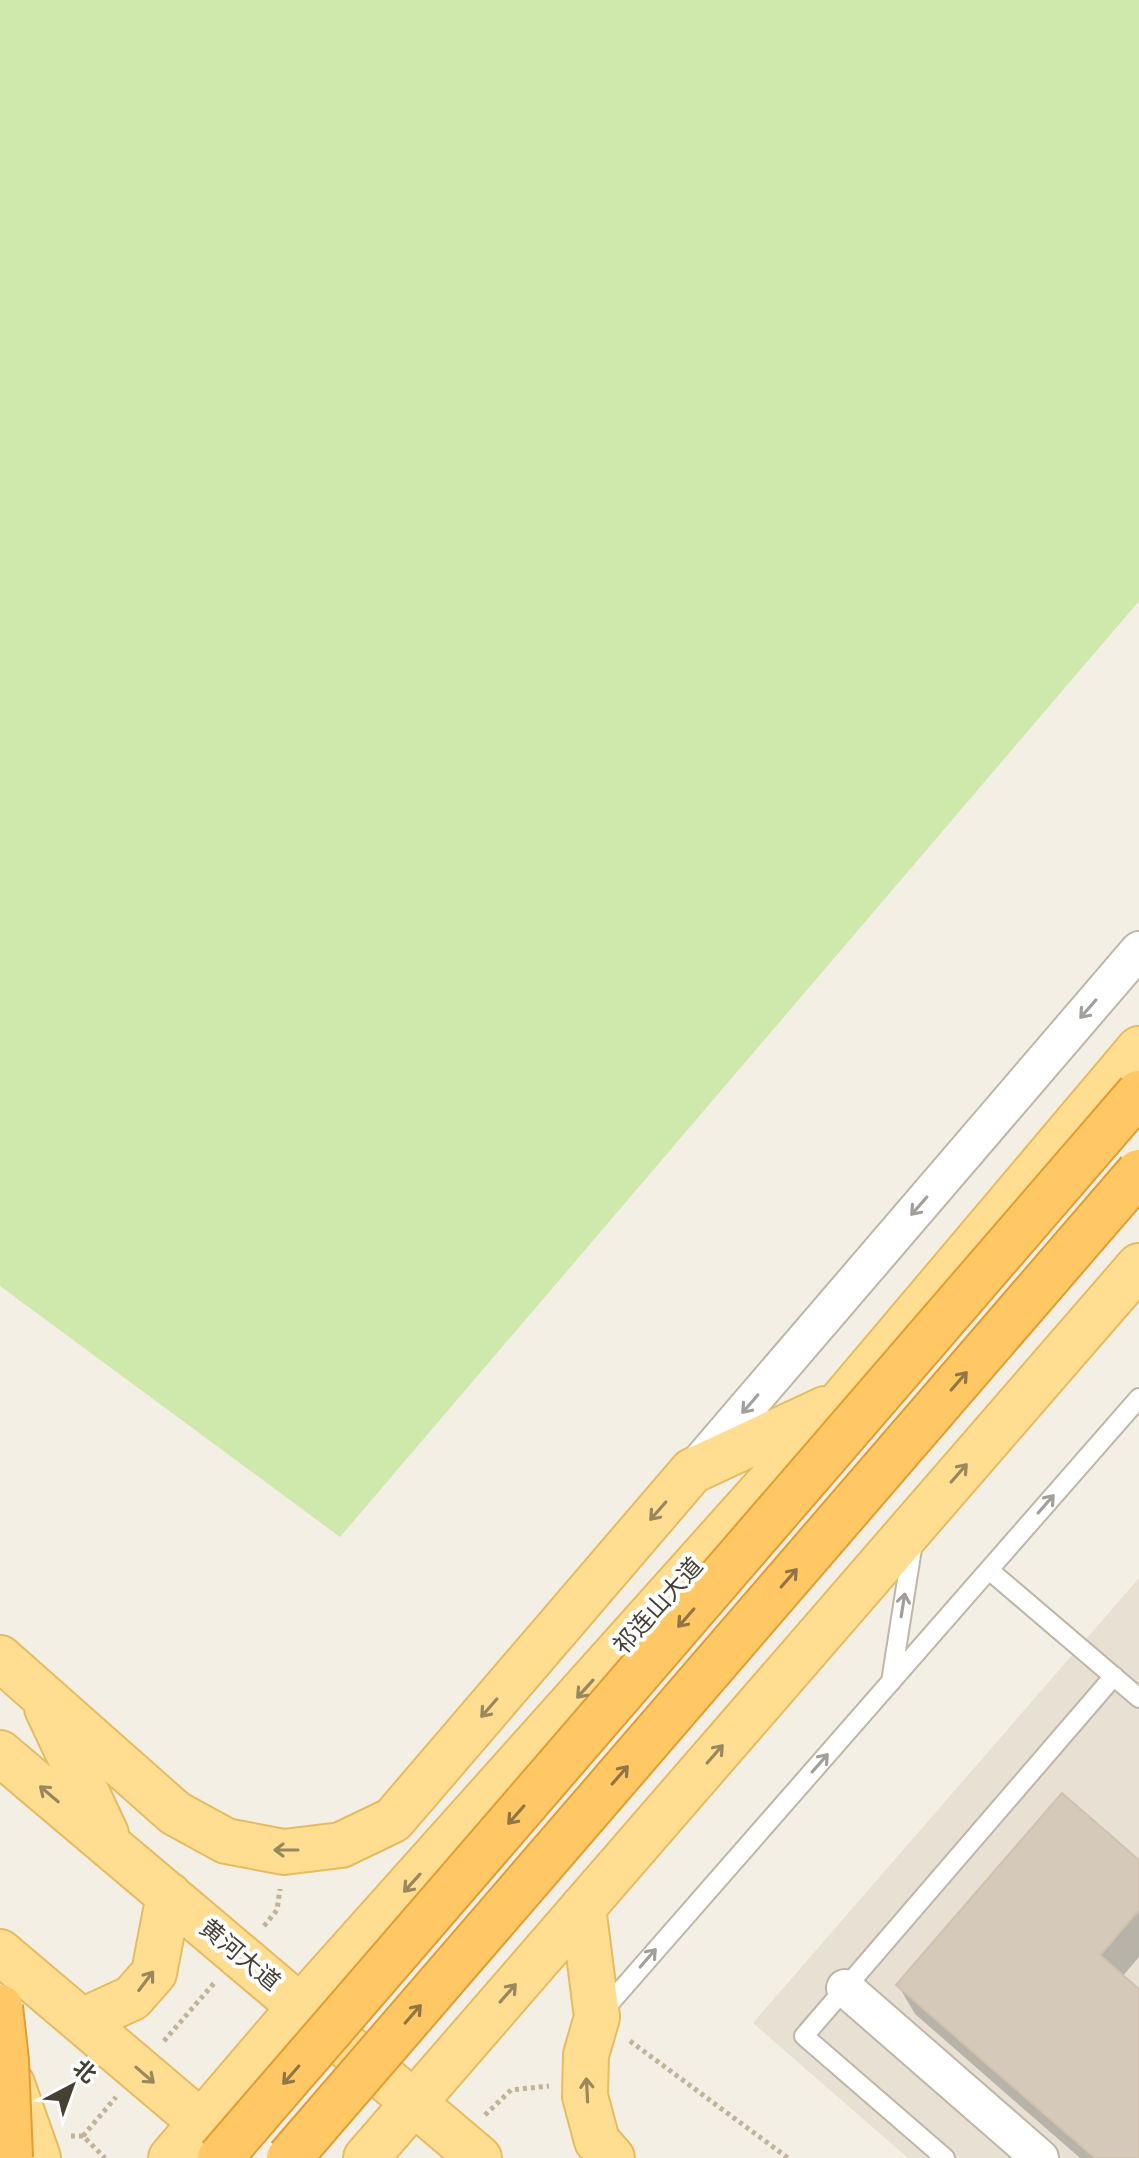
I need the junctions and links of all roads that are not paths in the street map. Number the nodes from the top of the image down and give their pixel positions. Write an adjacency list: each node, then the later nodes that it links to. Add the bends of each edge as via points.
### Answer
1 (1139, 950): 8 (street, one-way to 8)
2 (1139, 1049): 7 (main road, 祁连山大道)
3 (1139, 1093): 28 (highway, one-way to 28, bridge)
4 (1139, 1172): 34 (highway, one-way to 4, bridge)
5 (1139, 1266): 9 (main road, one-way to 5)
6 (1139, 1398): 10 (lane, one-way to 6)
7 (842, 1401): 8 (main road); 22 (main road, 祁连山大道, one-way to 22)
8 (692, 1471): 14 (main road, one-way to 14, via 393,1820 341,1845 284,1852 226,1841 175,1813)
9 (916, 1523): 13 (lane, one-way to 9); 19 (main road, one-way to 9)
10 (989, 1570): 12 (lane); 13 (lane)
11 (0, 1658): 14 (main road)
12 (1114, 1676): 15 (lane); 21 (lane)
13 (891, 1682): 24 (lane, one-way to 13)
14 (40, 1691): 17 (main road)
15 (1138, 1696)
16 (0, 1753): 17 (main road, 黄河大道, one-way to 16)
17 (111, 1847): 18 (main road, 黄河大道)
18 (169, 1895): 22 (main road, 黄河大道); 25 (main road, one-way to 18, via 132,1998 154,1973)
19 (583, 1907): 24 (main road); 27 (main road, one-way to 19)
20 (0, 1952): 25 (main road)
21 (845, 1988): 37 (lane, via 804,2036); 38 (street)
22 (301, 2006): 27 (main road, 黄河大道); 28 (main road, 祁连山大道)
23 (0, 2007): 30 (highway, bridge)
24 (597, 2017): 36 (main road, one-way to 24, via 597,2141 585,2096 586,2055)
25 (82, 2021): 28 (main road, one-way to 28)
26 (0, 2066): 31 (main road, via 8,2073)
27 (413, 2102): 29 (main road, 黄河大道); 35 (main road)
28 (211, 2141): 32 (main road, 祁连山大道); 33 (main road)
29 (469, 2149)
30 (10, 2158)
31 (38, 2158)
32 (171, 2158)
33 (243, 2158)
34 (289, 2158)
35 (366, 2158)
36 (612, 2158)
37 (945, 2158)
38 (1040, 2158)

